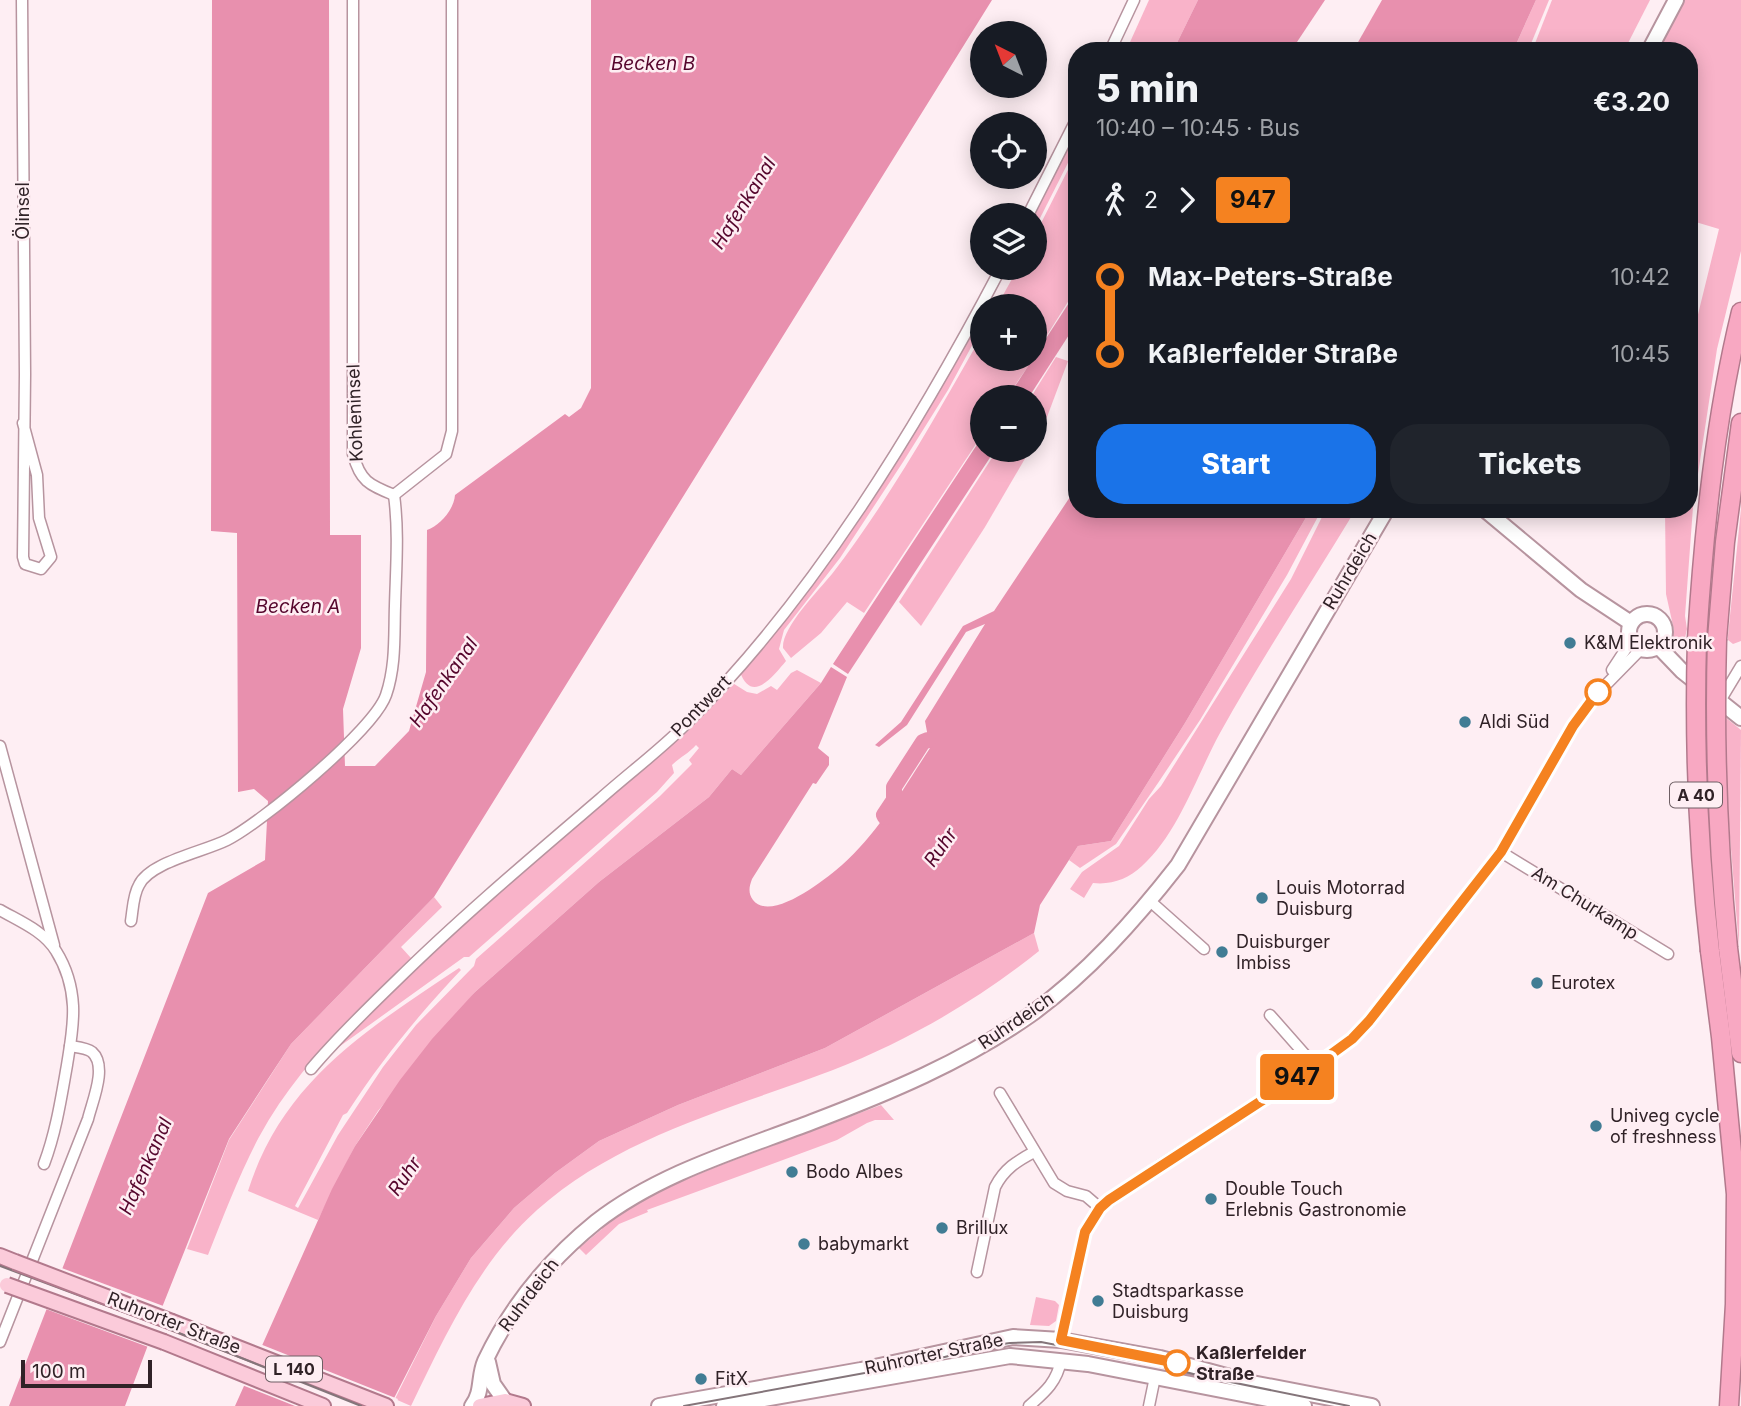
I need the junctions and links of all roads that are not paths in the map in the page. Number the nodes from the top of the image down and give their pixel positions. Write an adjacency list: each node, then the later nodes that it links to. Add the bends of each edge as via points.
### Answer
1 (22, 0): 12 (street, Ölinsel)
2 (353, 0): 14 (street, Kohleninsel, via 354,454 358,473)
3 (452, 0): 14 (street, via 452,431 446,454)
4 (1134, 0): 6 (street)
5 (1676, 0): 7 (main road)
6 (1114, 42)
7 (1654, 42)
8 (1068, 136): 9 (street)
9 (1034, 203)
10 (994, 280): 36 (street, Pontwert, via 944,373 846,527 741,664 685,726 455,923)
11 (1741, 312): 30 (highway, A 40, bridge, via 1703,539 1697,639 1696,801 1701,871)
12 (23, 423): 12 (street, Ölinsel, via 23,557 25,564 41,569 51,558 39,518 37,475)
13 (1741, 424): 30 (highway, A 40, bridge, via 1717,639)
14 (394, 495): 27 (street, via 398,522 393,666 385,697 350,742 253,825 226,841 150,871 139,883)
15 (1382, 518): 25 (main road, Ruhrdeich, via 1178,865)
16 (1495, 518): 17 (main road, via 1581,590)
17 (1631, 624): 18 (main road, via 1629,635); 19 (main road, via 1643,614 1659,619 1665,630)
18 (1636, 645): 19 (main road); 24 (street, via 1573,726)
19 (1658, 646): 21 (main road)
20 (1741, 666): 21 (street)
21 (1720, 701): 22 (main road)
22 (1741, 719)
23 (0, 746): 29 (street)
24 (1501, 852): 31 (street, Am Churkamp); 35 (street, via 1377,1012 1352,1039)
25 (1150, 901): 28 (street); 46 (main road, Ruhrdeich, via 1066,986 981,1046 927,1075 714,1160 619,1205 551,1261)
26 (0, 910): 29 (street, via 45,937)
27 (131, 921)
28 (1205, 949)
29 (55, 950): 33 (street, via 72,996)
30 (1719, 950): 34 (highway, A 40); 62 (highway, A 40, via 1721,1037 1736,1194)
31 (1668, 954)
32 (1270, 1015): 35 (street)
33 (70, 1046): 39 (street, via 55,1132); 45 (street, via 95,1057 97,1083 88,1119)
34 (1741, 1053)
35 (1315, 1066): 40 (street)
36 (311, 1069)
37 (1000, 1093): 38 (street)
38 (1034, 1152): 40 (street, via 1059,1188 1086,1196); 42 (street, via 1014,1163 995,1187)
39 (44, 1164)
40 (1100, 1208): 44 (street, via 1085,1232)
41 (1, 1254): 53 (main road, Ruhrorter Straße / L 140, bridge)
42 (977, 1272)
43 (3, 1284): 52 (main road, Ruhrorter Straße / L 140, bridge)
44 (1061, 1340): 47 (main road); 51 (main road, Ruhrorter Straße, via 1160,1358); 57 (main road, Ruhrorter Straße, via 993,1340 861,1370)
45 (0, 1342)
46 (489, 1354): 49 (main road, via 489,1377); 54 (main road, Ruhrdeich, via 480,1394)
47 (1061, 1360): 48 (main road, Ruhrorter Straße); 50 (street, via 1052,1384); 58 (main road, Ruhrorter Straße, via 997,1357)
48 (1155, 1377): 59 (street); 60 (main road, Ruhrorter Straße)
49 (505, 1401): 55 (main road); 56 (main road)
50 (1037, 1403)
51 (1346, 1404): 61 (main road, Ruhrorter Straße)
52 (323, 1406)
53 (386, 1406)
54 (472, 1406)
55 (480, 1406)
56 (523, 1406)
57 (659, 1406)
58 (724, 1406)
59 (1149, 1406)
60 (1304, 1406)
61 (1372, 1406)
62 (1728, 1406)

